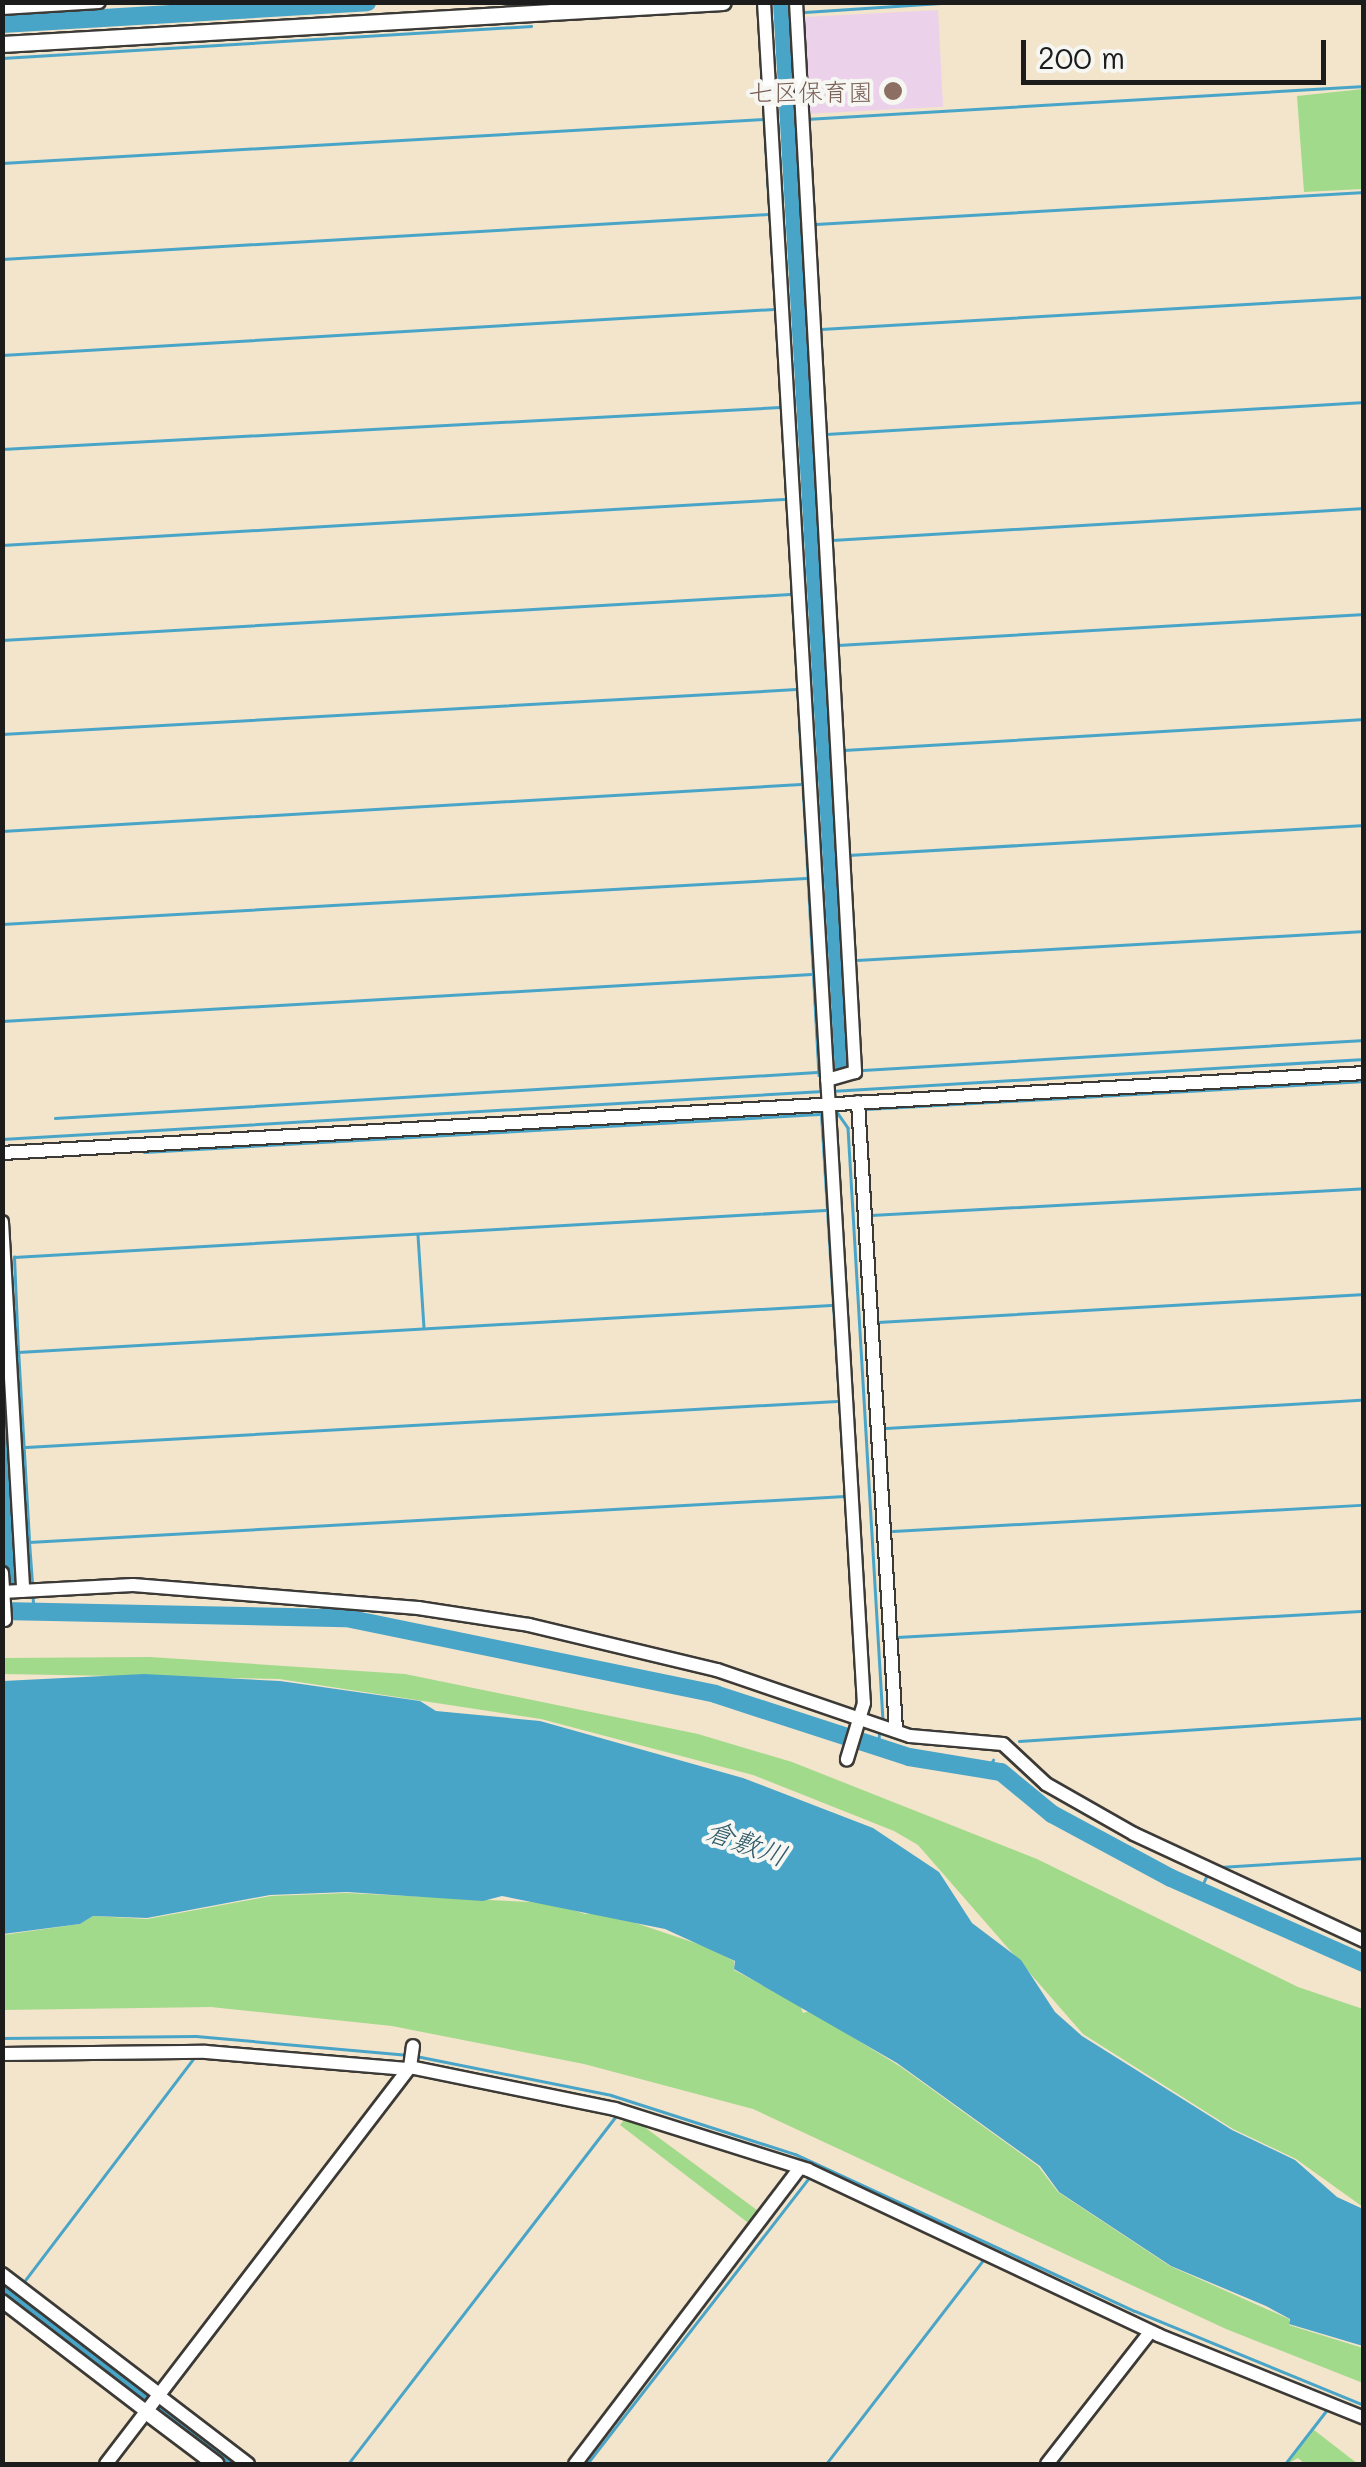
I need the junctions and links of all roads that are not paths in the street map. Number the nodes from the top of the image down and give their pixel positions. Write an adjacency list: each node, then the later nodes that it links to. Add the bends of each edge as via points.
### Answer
1 (99, 2): 5 (street)
2 (723, 2): 6 (street)
3 (764, 2): 8 (street)
4 (796, 2): 8 (street, via 855,1072)
5 (2, 8)
6 (2, 44)
7 (1364, 1072): 9 (street)
8 (828, 1092): 9 (street); 10 (street); 17 (street)
9 (858, 1102): 18 (street)
10 (2, 1153)
11 (2, 1222): 13 (street)
12 (2, 1572): 14 (street)
13 (29, 1591): 14 (street); 17 (street, via 134,1585 418,1608 652,1654)
14 (3, 1592): 15 (street)
15 (3, 1602): 16 (street)
16 (5, 1620)
17 (859, 1721): 18 (street); 19 (street)
18 (887, 1728): 20 (street, via 1003,1744 1046,1784 1134,1834)
19 (848, 1754)
20 (1364, 1940)
21 (2, 2054): 22 (street, via 206,2052)
22 (413, 2062): 23 (street, via 618,2110); 26 (street)
23 (808, 2170): 25 (street); 31 (street)
24 (6, 2289): 26 (street); 26 (street)
25 (1154, 2333): 27 (street); 32 (street)
26 (158, 2401): 28 (street); 29 (street); 30 (street)
27 (1364, 2418)
28 (106, 2464)
29 (216, 2464)
30 (248, 2464)
31 (575, 2464)
32 (1047, 2464)

